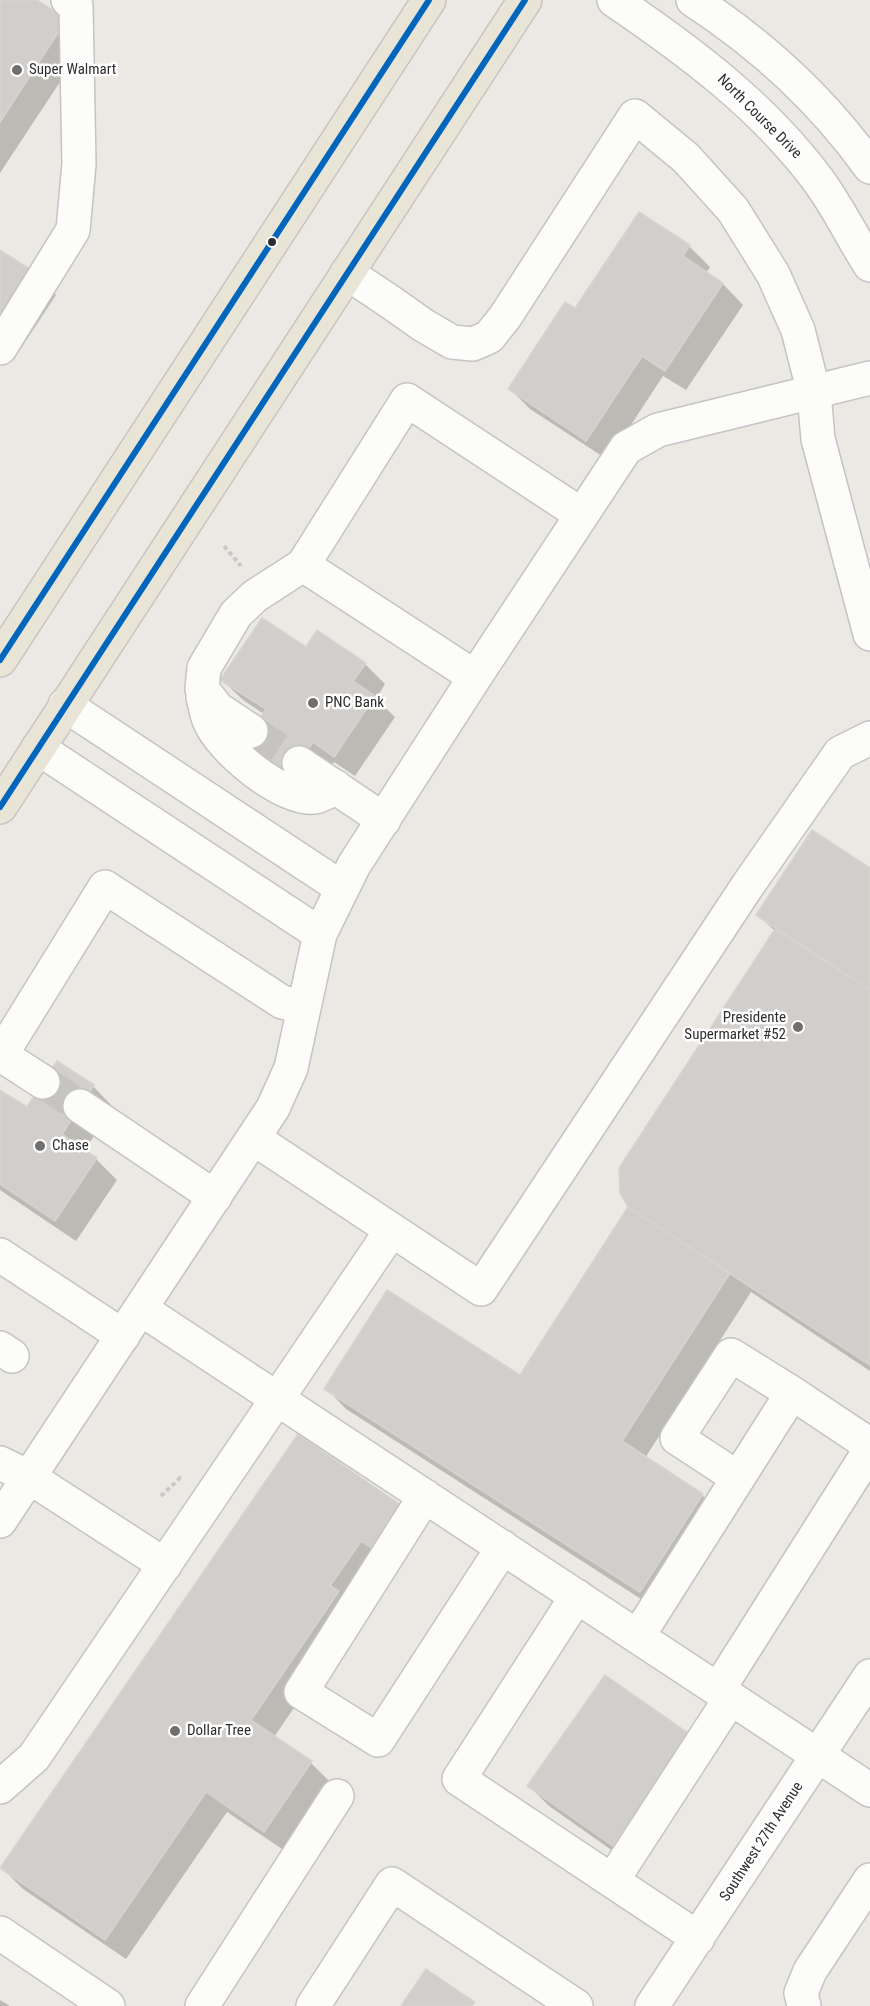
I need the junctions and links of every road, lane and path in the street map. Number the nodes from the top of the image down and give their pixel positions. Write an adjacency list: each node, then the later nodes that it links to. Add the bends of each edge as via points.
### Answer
1 (68, 0): 10 (street, via 76,6 79,164 73,230)
2 (429, 0): 18 (main road)
3 (525, 0): 9 (main road)
4 (614, 0): 8 (street, North Course Drive, via 709,68 774,129 837,207)
5 (693, 0): 6 (street)
6 (860, 132): 7 (street)
7 (870, 167)
8 (870, 266)
9 (347, 273): 12 (street, via 452,342 473,344 489,337 635,116 686,158 733,210 773,274 798,330); 21 (main road)
10 (0, 348)
11 (870, 378): 12 (street)
12 (814, 393): 13 (street, via 658,430 626,448); 17 (street, via 818,439)
13 (582, 515): 15 (street, via 407,400); 19 (street)
14 (224, 546): 16 (path)
15 (303, 565): 19 (street); 20 (street, via 278,579 236,614 204,668)
16 (244, 569)
17 (870, 634)
18 (0, 660)
19 (475, 677): 28 (street)
20 (202, 689): 22 (street, via 218,709); 26 (street, via 209,720 241,762 295,796 316,797)
21 (64, 705): 24 (main road); 29 (street)
22 (251, 731)
23 (870, 738): 37 (street, via 840,753 480,1288)
24 (38, 748): 27 (main road); 30 (street)
25 (299, 763): 26 (street)
26 (336, 787): 28 (street)
27 (0, 807)
28 (384, 820): 29 (street)
29 (342, 888): 30 (street)
30 (320, 934): 31 (street)
31 (304, 1007): 32 (street, via 282,1002 105,887); 35 (street, via 291,1068 273,1108)
32 (1, 1055): 33 (street)
33 (43, 1082)
34 (80, 1106): 36 (street)
35 (253, 1138): 36 (street); 37 (street)
36 (215, 1197): 39 (street)
37 (391, 1231): 42 (street)
38 (0, 1255): 40 (street)
39 (141, 1309): 40 (street); 42 (street)
40 (123, 1336): 46 (street)
41 (792, 1393): 43 (street); 47 (street); 47 (street, via 730,1355 676,1438)
42 (277, 1399): 48 (street); 51 (street)
43 (870, 1445)
44 (870, 1450): 55 (street)
45 (0, 1463): 46 (street)
46 (29, 1477): 49 (street); 51 (street)
47 (738, 1478): 53 (street)
48 (425, 1496): 50 (street); 50 (street, via 302,1692 378,1740)
49 (0, 1521)
50 (503, 1547): 52 (street)
51 (165, 1565): 57 (street, via 34,1757)
52 (577, 1596): 53 (street); 61 (street, via 459,1779)
53 (638, 1636): 55 (street)
54 (870, 1676): 56 (street, Southwest 27th Avenue)
55 (724, 1695): 56 (street); 61 (street)
56 (818, 1756): 58 (street); 63 (street, Southwest 27th Avenue)
57 (0, 1787)
58 (870, 1791)
59 (337, 1796): 65 (street)
60 (870, 1880): 69 (street, via 810,1971 801,1993)
61 (612, 1881): 63 (street)
62 (0, 1933): 64 (street)
63 (699, 1938): 68 (street, Southwest 27th Avenue)
64 (108, 2006)
65 (202, 2006)
66 (313, 2006): 67 (street, via 392,1884)
67 (576, 2006)
68 (652, 2006)
69 (804, 2006)

